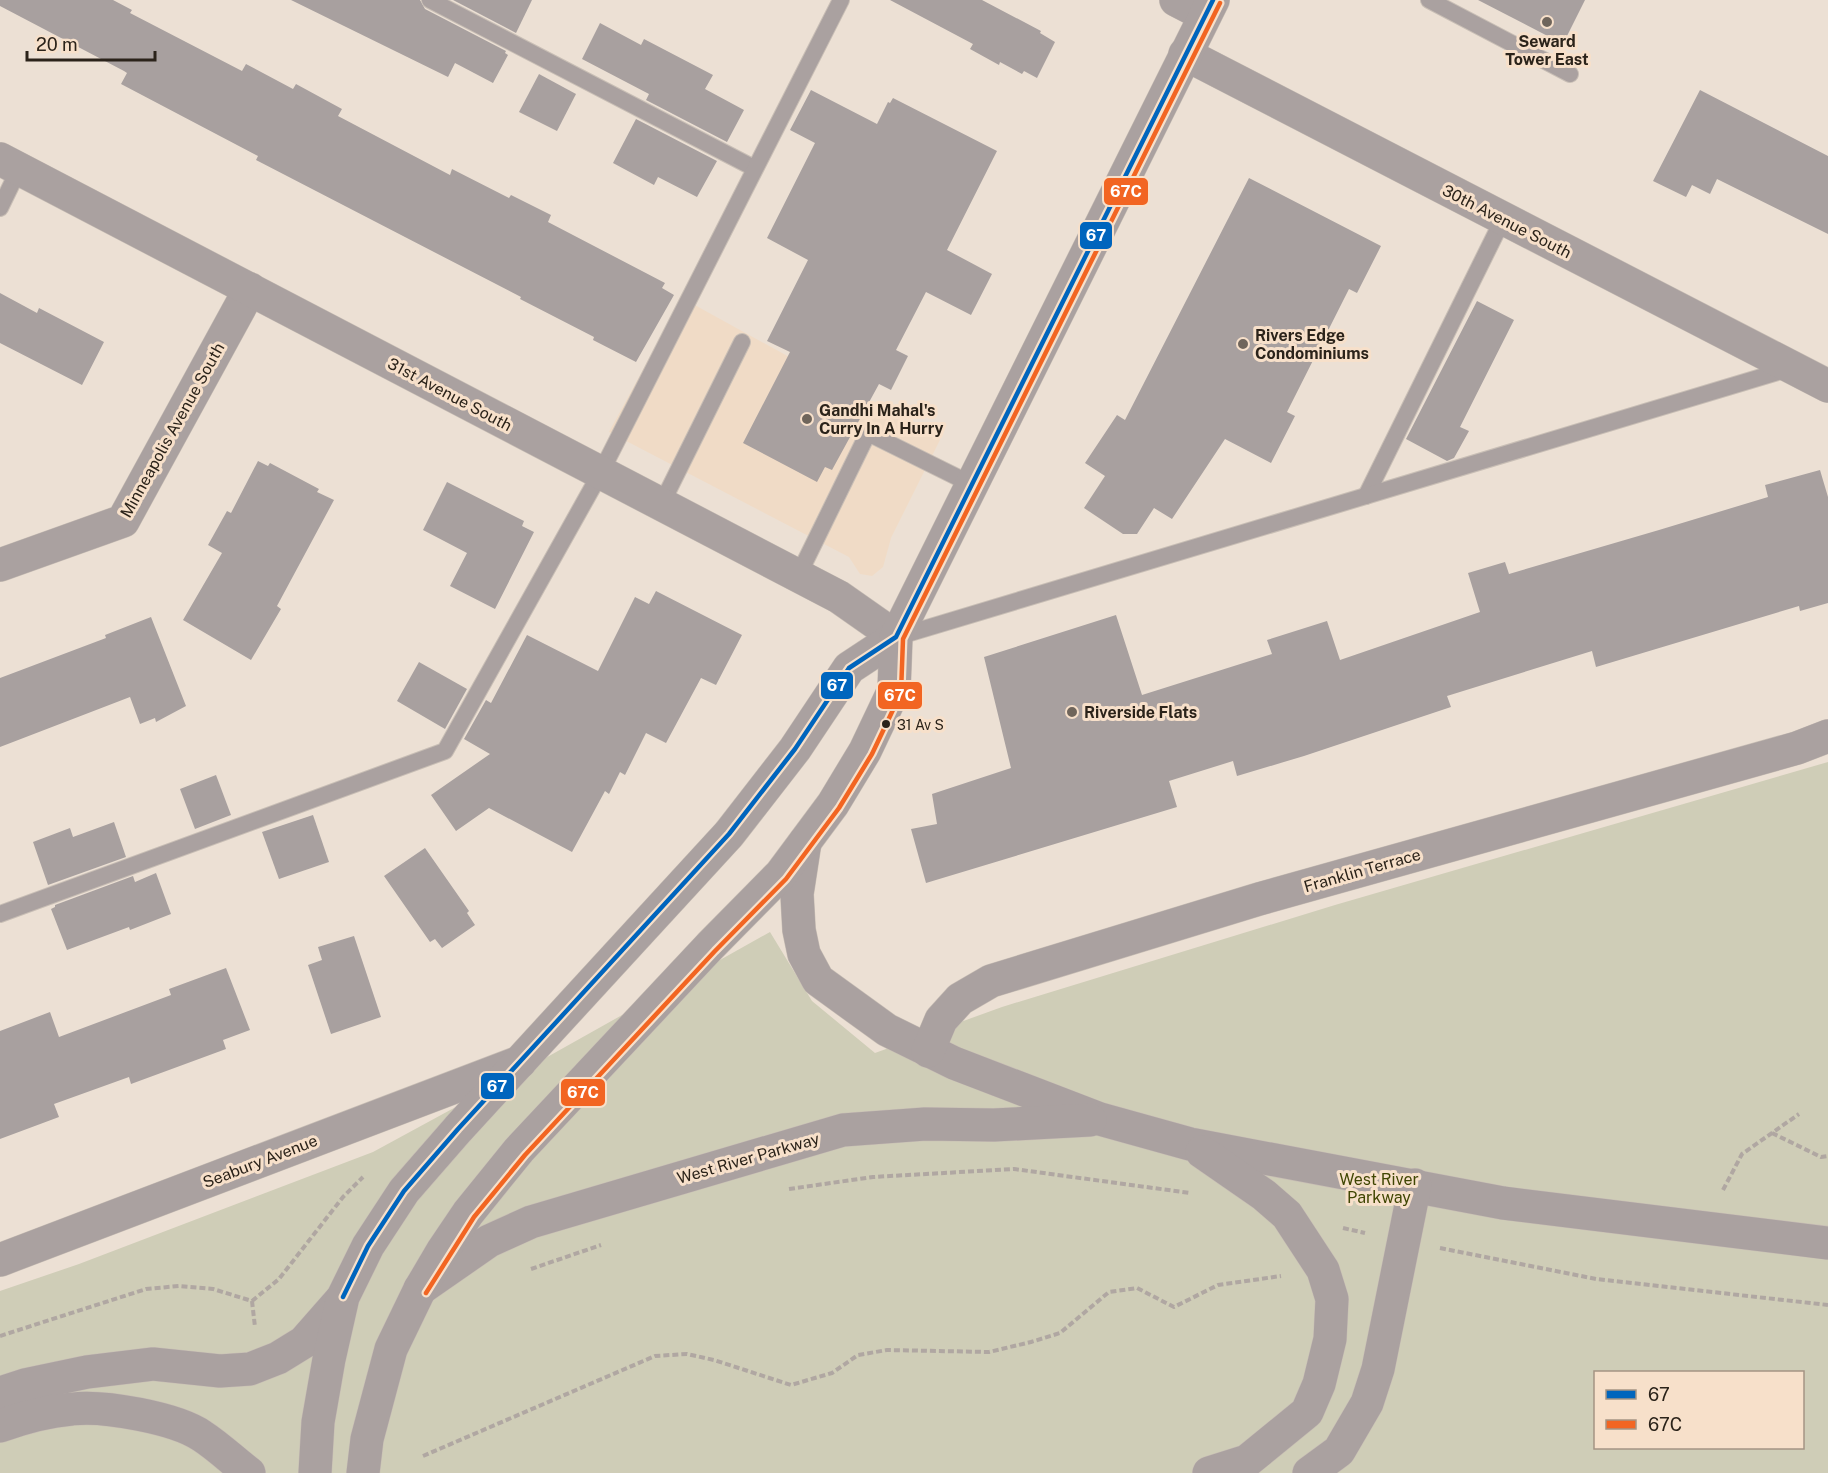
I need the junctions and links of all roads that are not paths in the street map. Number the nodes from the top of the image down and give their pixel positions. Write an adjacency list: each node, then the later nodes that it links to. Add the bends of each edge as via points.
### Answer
1 (430, 0): 9 (lane)
2 (841, 0): 9 (lane)
3 (1176, 0): 5 (street)
4 (1429, 0): 7 (lane)
5 (1209, 8): 6 (street)
6 (1185, 54): 11 (street, 30th Avenue South); 17 (street)
7 (1570, 74)
8 (10, 164): 10 (lane); 12 (street, 31st Avenue South)
9 (754, 168): 16 (lane)
10 (0, 208)
11 (1503, 219): 14 (street, 30th Avenue South); 18 (lane)
12 (250, 289): 16 (street, 31st Avenue South); 20 (street, Minneapolis Avenue South, via 123,521)
13 (742, 342): 19 (lane)
14 (1792, 368): 15 (street, 30th Avenue South); 18 (lane)
15 (1828, 386)
16 (600, 474): 19 (street, 31st Avenue South); 25 (lane, via 445,751)
17 (971, 484): 21 (lane, via 868,433); 22 (street)
18 (1366, 496): 22 (lane)
19 (661, 506): 21 (street, 31st Avenue South)
20 (0, 565)
21 (798, 576): 22 (street, 31st Avenue South, via 839,597)
22 (896, 637): 24 (street, via 894,690 865,751); 27 (street, via 849,668 795,749 729,834)
23 (1828, 736): 26 (street, Franklin Terrace, via 1259,899 991,981 960,999 941,1020)
24 (805, 842): 26 (street, West River Parkway, via 797,894 799,930 804,954 818,980 887,1030); 33 (street, via 781,874 519,1150 468,1213)
25 (0, 914)
26 (928, 1050): 28 (street, West River Parkway)
27 (520, 1062): 32 (street, Seabury Avenue); 34 (street, via 404,1191 368,1246)
28 (1100, 1119): 29 (street, West River Parkway); 33 (street, West River Parkway, via 843,1130 531,1222 489,1241)
29 (1190, 1144): 30 (street, West River Parkway); 40 (street, via 1287,1215 1323,1270 1332,1299 1330,1339 1319,1384 1307,1412 1247,1461)
30 (1415, 1185): 31 (street, West River Parkway, via 1503,1203); 41 (street, via 1378,1369 1367,1403 1339,1451)
31 (1828, 1243)
32 (0, 1260)
33 (420, 1289): 39 (street, via 391,1349 367,1439)
34 (343, 1298): 35 (street, via 304,1342 250,1369 220,1371 153,1364 87,1372); 38 (street, via 318,1422)
35 (0, 1393)
36 (0, 1426): 37 (street, via 73,1408 133,1413 179,1424 201,1435)
37 (249, 1473)
38 (315, 1473)
39 (363, 1473)
40 (1209, 1473)
41 (1309, 1473)

